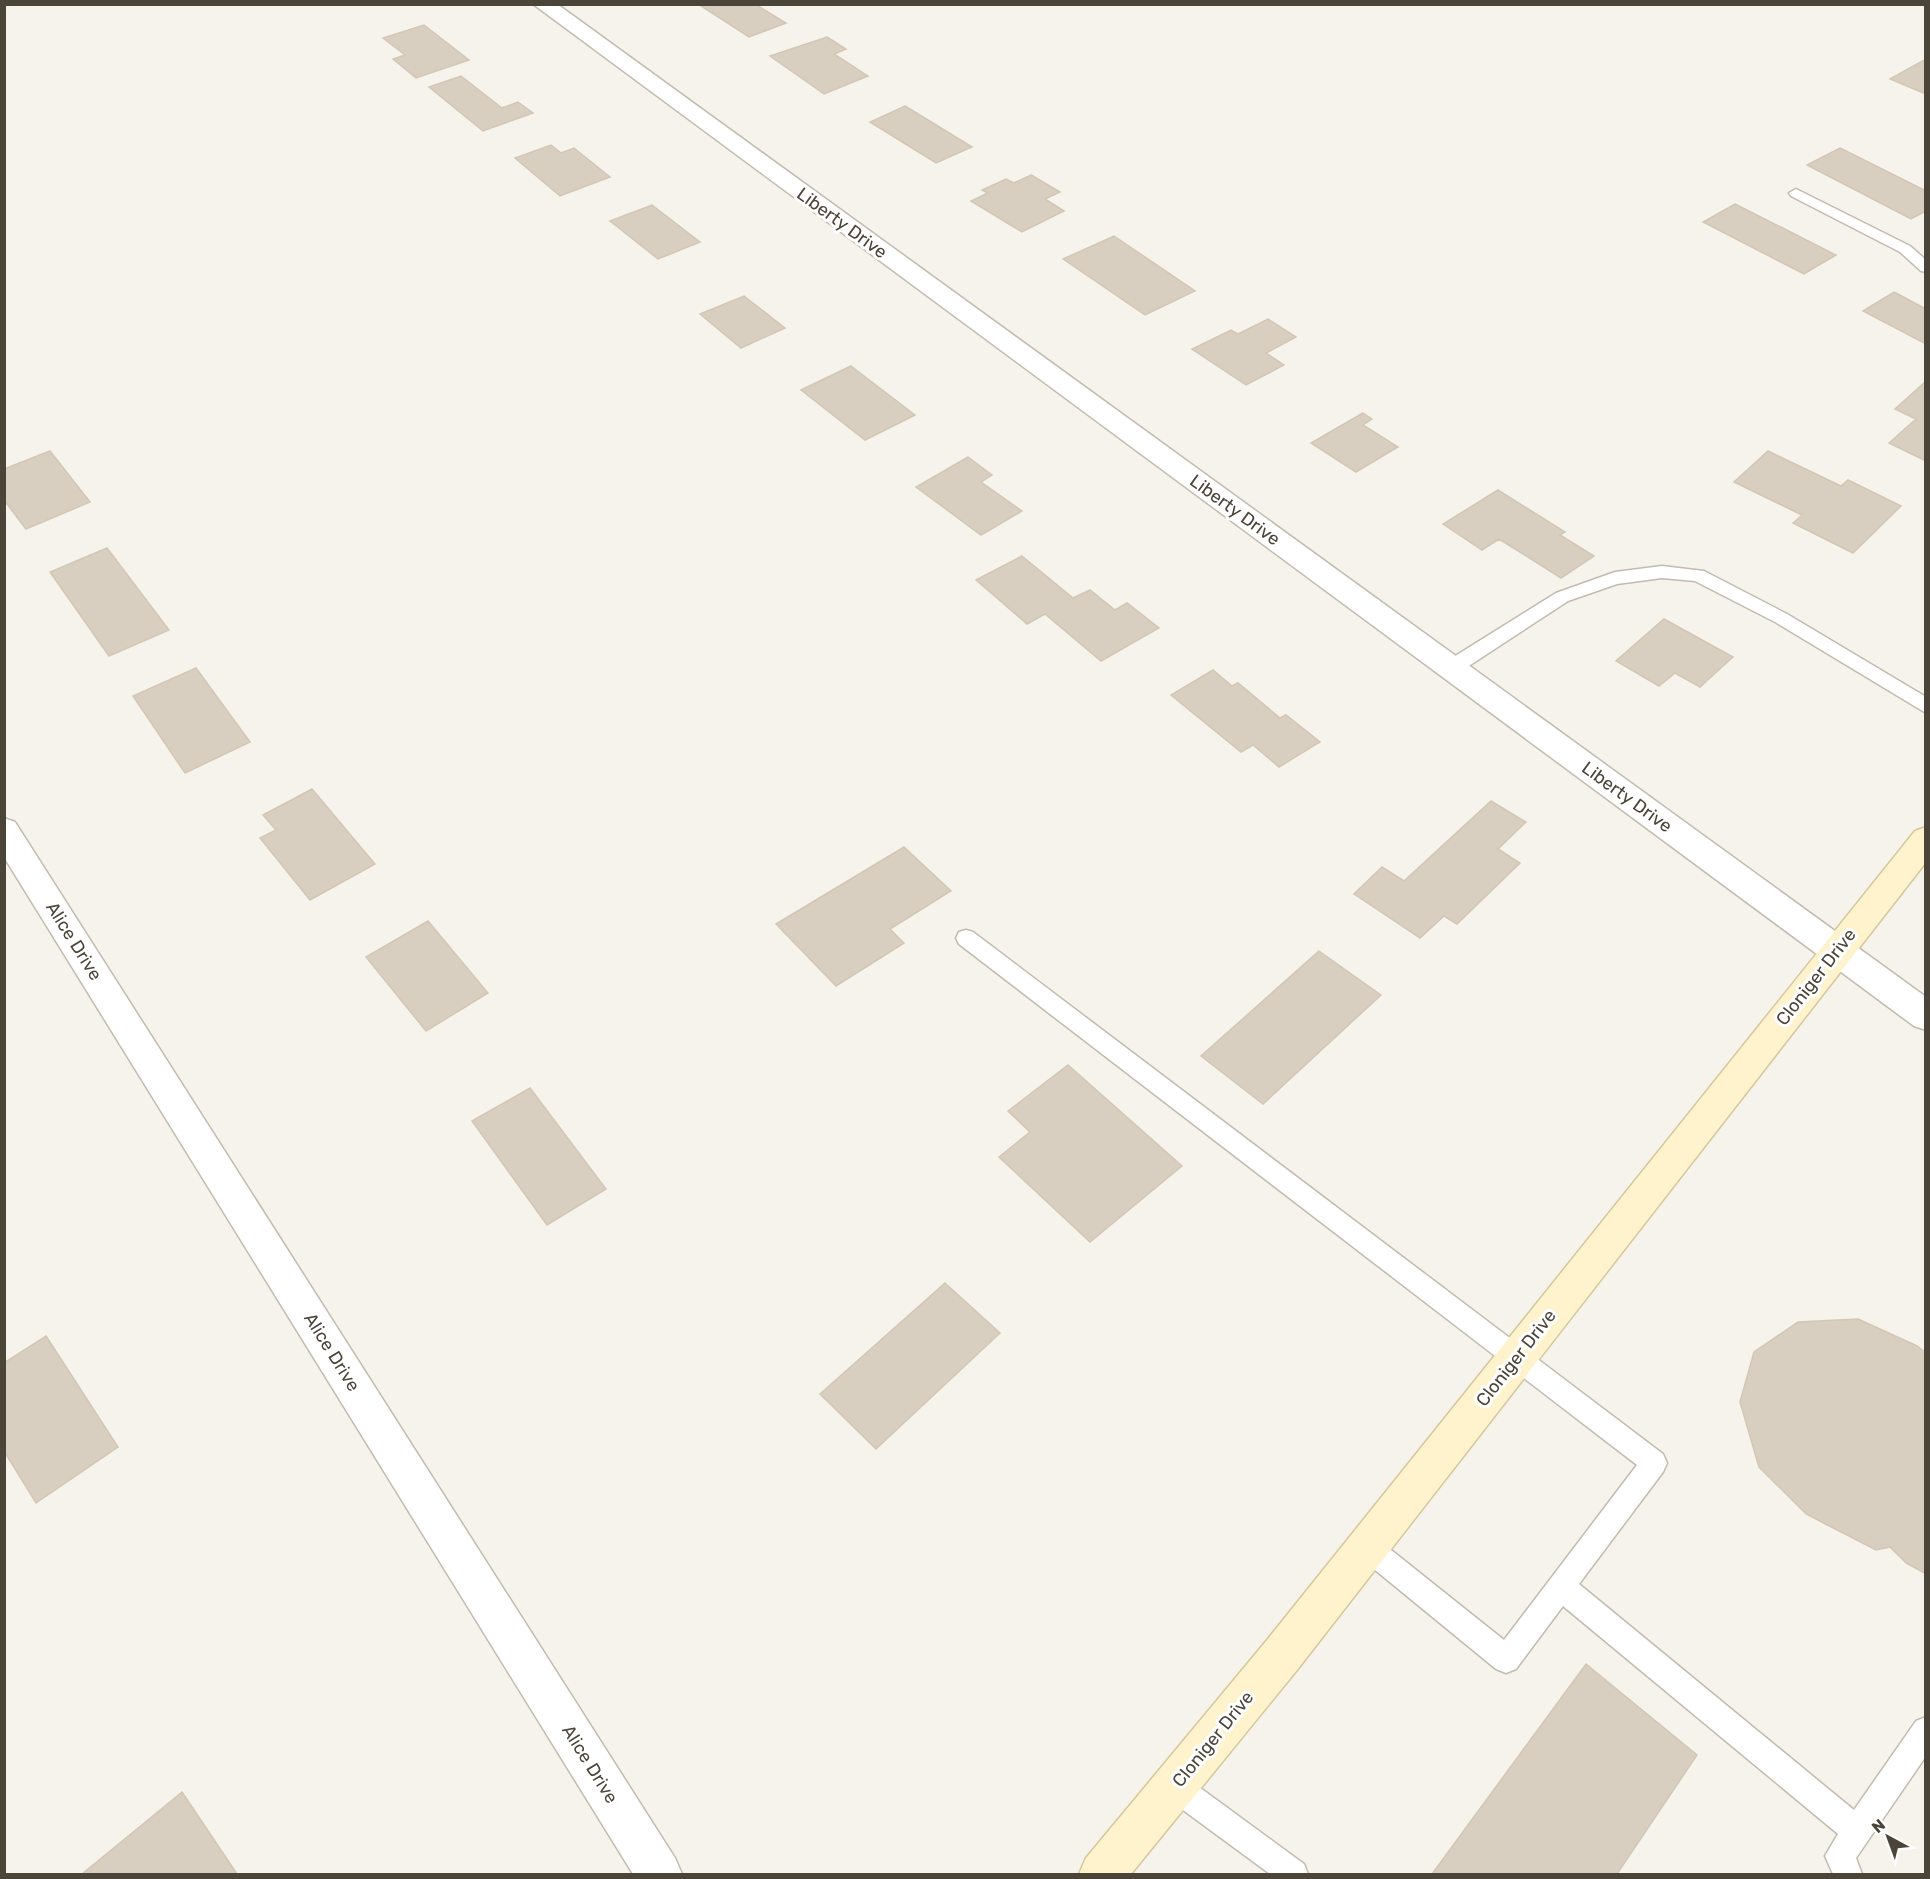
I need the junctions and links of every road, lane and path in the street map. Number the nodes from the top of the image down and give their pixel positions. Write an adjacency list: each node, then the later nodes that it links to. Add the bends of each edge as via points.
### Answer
1 (543, 4): 4 (street, Liberty Drive)
2 (1796, 193): 3 (lane, via 1905,249)
3 (1926, 268)
4 (1451, 668): 5 (lane, via 1562,597 1615,578 1662,572 1698,575 1734,593); 9 (street, Liberty Drive)
5 (1926, 706)
6 (4, 830): 17 (street, Alice Drive)
7 (1926, 839): 9 (main road, Cloniger Drive)
8 (966, 938): 11 (lane)
9 (1837, 951): 10 (street, Liberty Drive); 11 (main road, Cloniger Drive)
10 (1926, 1016)
11 (1515, 1358): 12 (main road, Cloniger Drive); 13 (lane, via 1654,1463)
12 (1367, 1546): 13 (lane, via 1506,1659); 15 (main road, Cloniger Drive)
13 (1562, 1587): 16 (lane)
14 (1926, 1731): 16 (lane)
15 (1174, 1786): 18 (main road, Cloniger Drive); 19 (lane)
16 (1856, 1830): 20 (lane, via 1840,1856)
17 (658, 1875)
18 (1102, 1875)
19 (1294, 1875)
20 (1848, 1875)

